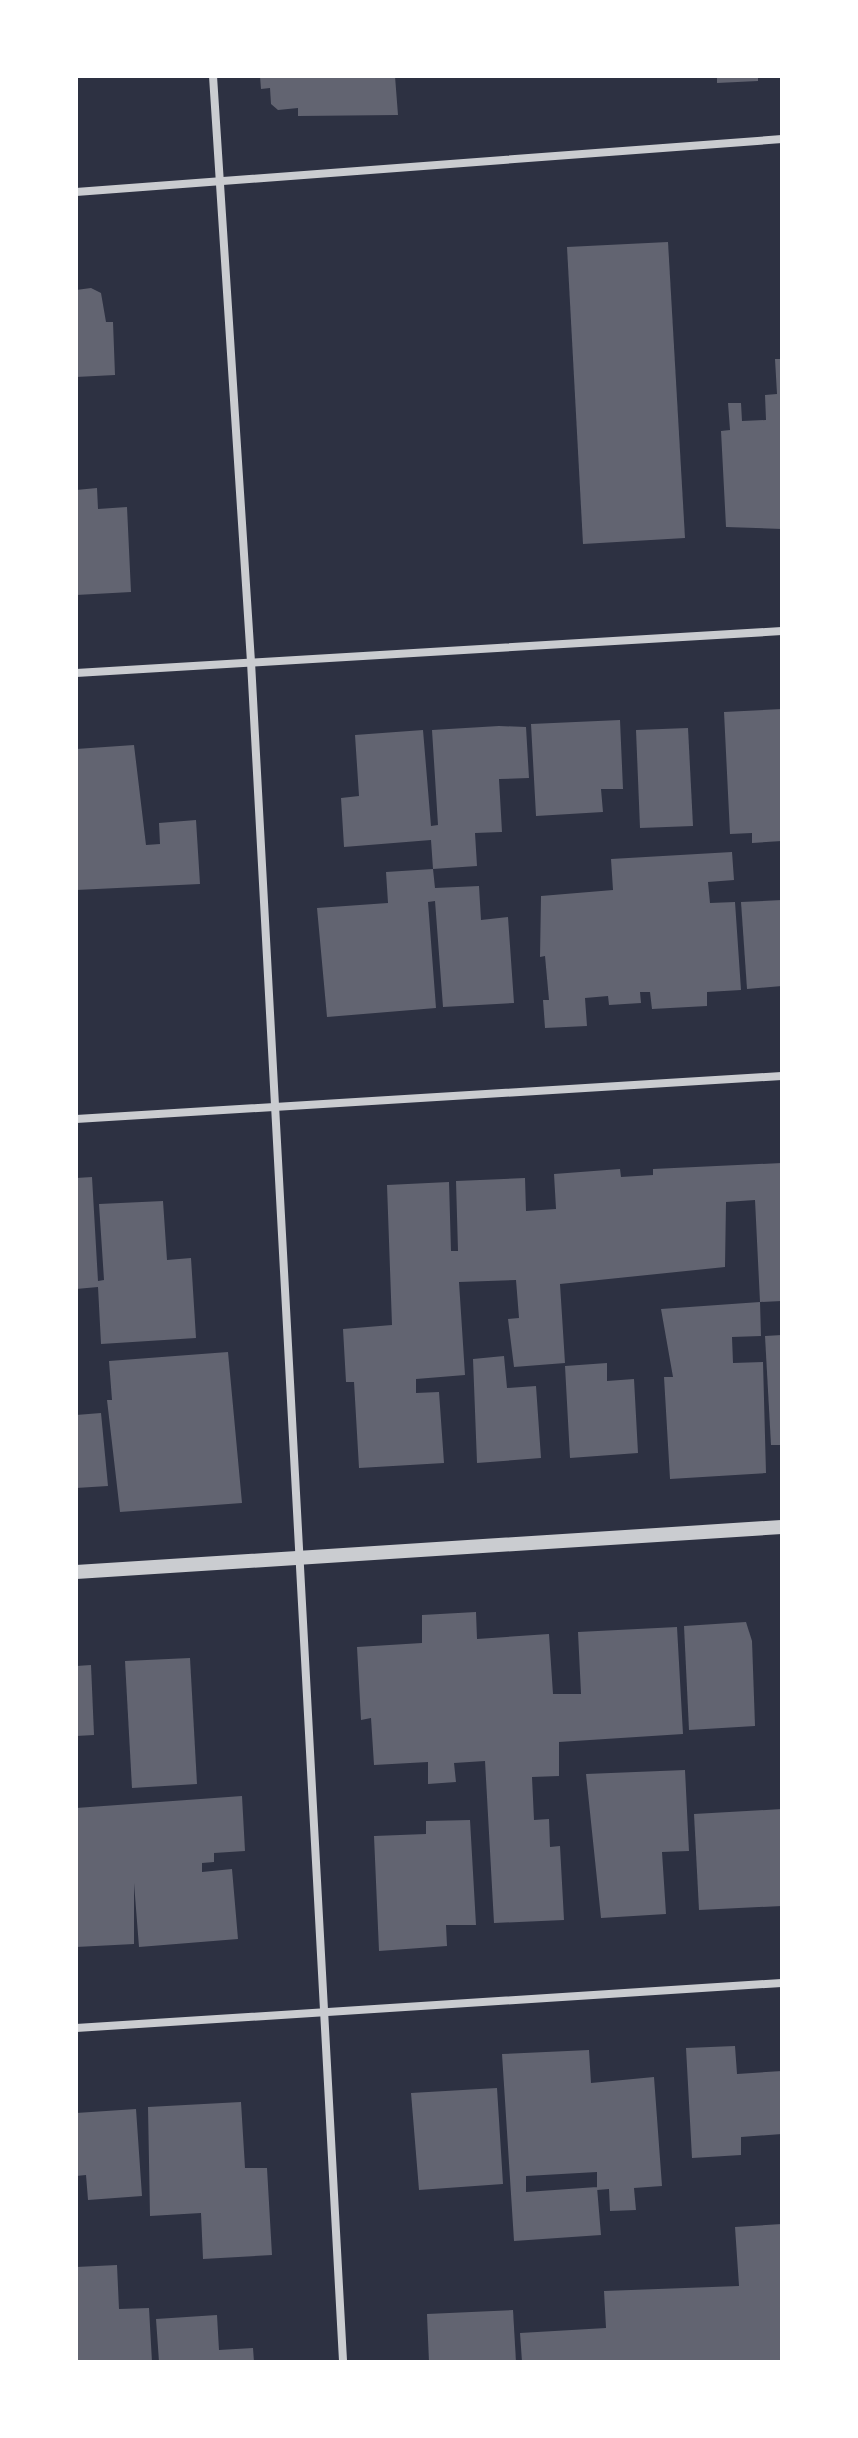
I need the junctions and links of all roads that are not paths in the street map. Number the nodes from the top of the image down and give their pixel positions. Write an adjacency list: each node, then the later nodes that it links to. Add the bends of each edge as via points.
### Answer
1 (213, 76): 3 (street)
2 (782, 139): 3 (street)
3 (219, 182): 4 (street); 6 (street)
4 (76, 192)
5 (782, 631): 6 (street)
6 (251, 662): 7 (street); 9 (street)
7 (76, 673)
8 (782, 1076): 9 (street)
9 (273, 1106): 10 (street); 12 (street)
10 (76, 1119)
11 (782, 1527): 12 (street)
12 (297, 1555): 13 (street); 15 (street)
13 (76, 1572)
14 (782, 1983): 15 (street)
15 (323, 2012): 16 (street); 17 (street)
16 (76, 2028)
17 (343, 2362)

